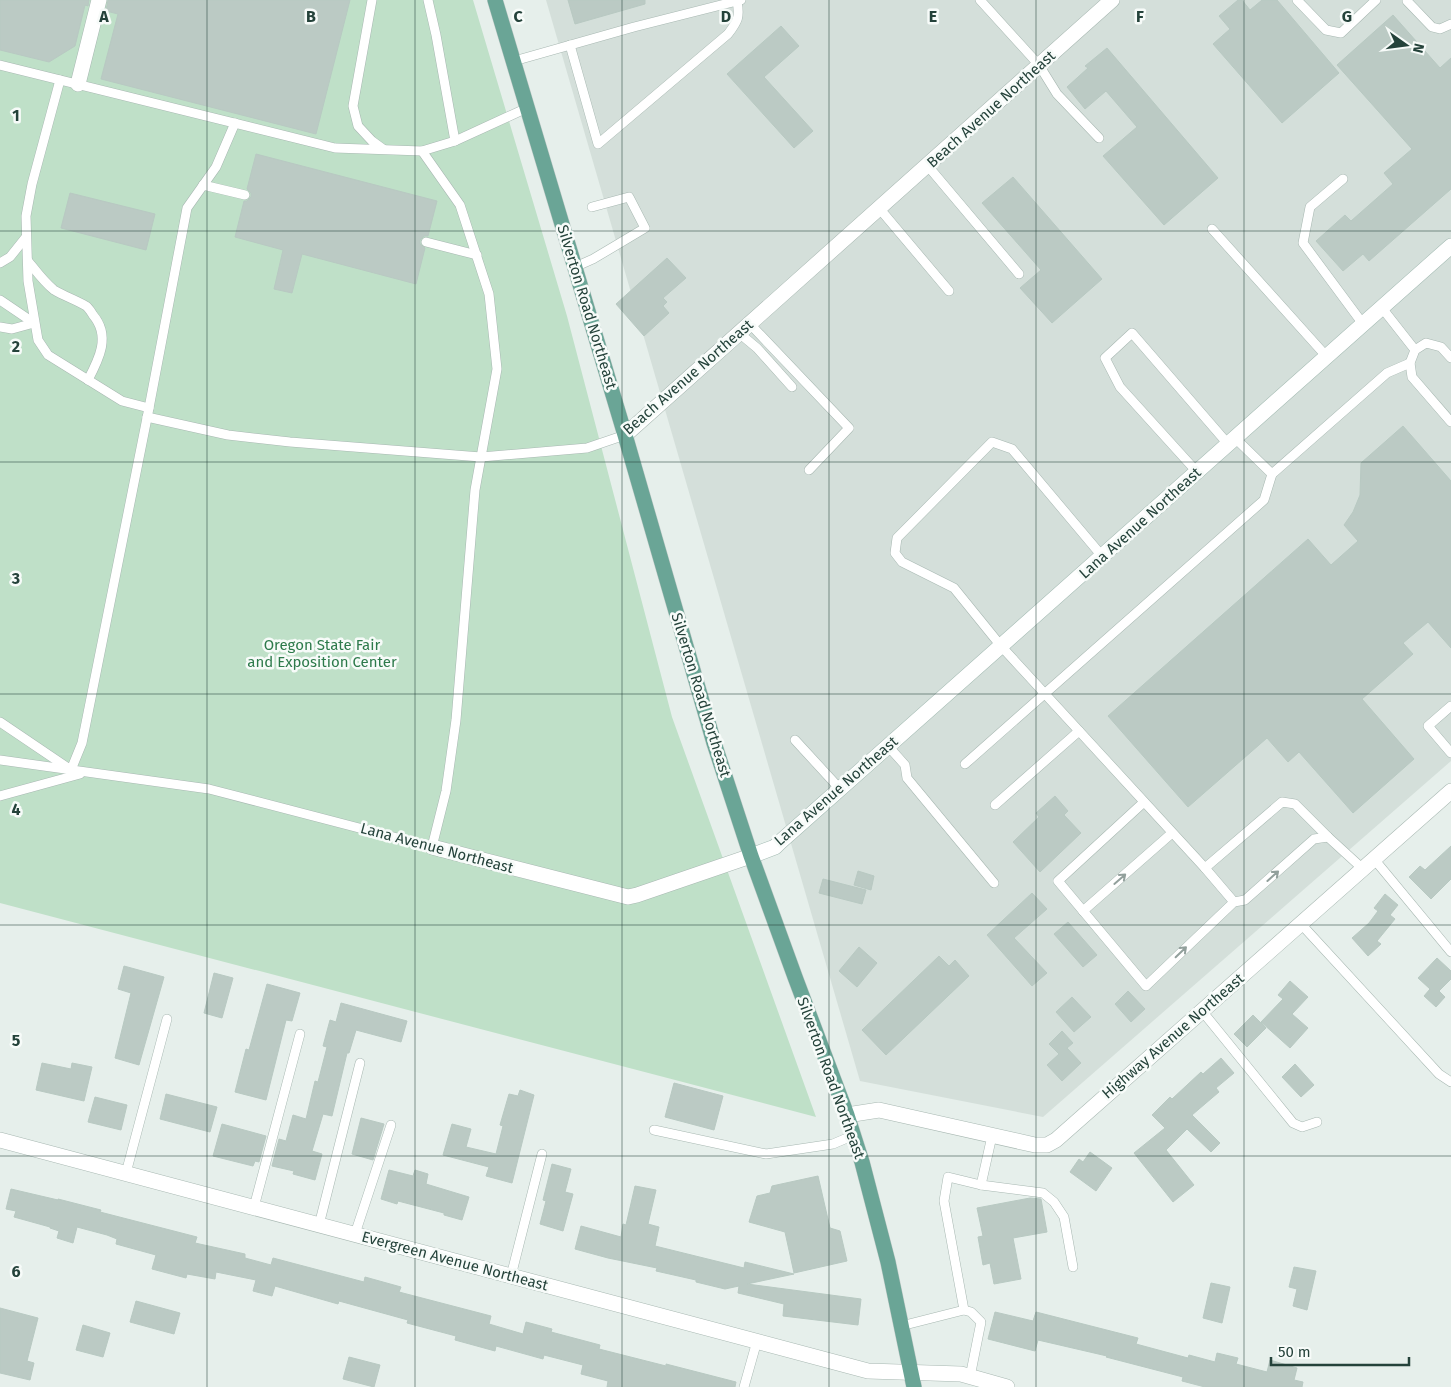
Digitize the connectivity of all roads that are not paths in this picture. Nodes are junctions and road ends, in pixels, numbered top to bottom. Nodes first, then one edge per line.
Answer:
1 (99, 0) edge
2 (372, 0) edge
3 (428, 0) edge
4 (495, 0) edge
5 (740, 0) edge
6 (980, 0) edge
7 (1112, 0) edge
8 (1297, 0) edge
9 (1360, 0) edge
10 (1376, 0) edge
11 (1407, 0) edge
12 (1367, 8) junction
13 (1451, 24) edge
14 (570, 45) junction
15 (514, 61) junction
16 (0, 65) edge
17 (1039, 65) junction
18 (60, 80) junction
19 (78, 84) junction
20 (527, 108) junction
21 (235, 123) junction
22 (1099, 138) dead end
23 (455, 141) junction
24 (383, 149) junction
25 (422, 151) junction
26 (927, 165) junction
27 (1343, 179) dead end
28 (203, 185) junction
29 (245, 195) dead end
30 (592, 207) dead end
31 (880, 208) junction
32 (1212, 229) dead end
33 (26, 237) junction
34 (426, 242) dead end
35 (1451, 246) edge
36 (477, 255) junction
37 (27, 260) junction
38 (0, 263) edge
39 (575, 267) junction
40 (1019, 274) dead end
41 (949, 291) dead end
42 (0, 300) edge
43 (1382, 308) junction
44 (34, 323) junction
45 (1364, 324) junction
46 (0, 327) edge
47 (744, 328) junction
48 (1414, 350) junction
49 (1326, 357) junction
50 (1451, 358) edge
51 (1410, 363) junction
52 (88, 380) junction
53 (792, 388) dead end
54 (148, 412) junction
55 (1451, 422) edge
56 (625, 435) junction
57 (1232, 441) junction
58 (482, 457) junction
59 (809, 470) dead end
60 (1197, 472) junction
61 (1272, 474) junction
62 (1102, 556) junction
63 (1002, 646) junction
64 (1045, 693) junction
65 (1451, 706) edge
66 (0, 722) edge
67 (1080, 731) junction
68 (795, 740) dead end
69 (888, 746) junction
70 (1451, 753) edge
71 (0, 760) edge
72 (965, 764) dead end
73 (71, 770) junction
74 (85, 772) junction
75 (840, 789) junction
76 (1451, 791) edge
77 (0, 796) edge
78 (1144, 802) junction
79 (995, 805) dead end
80 (1172, 833) junction
81 (1328, 837) junction
82 (432, 847) junction
83 (751, 856) junction
84 (1368, 864) junction
85 (1204, 868) junction
86 (994, 883) dead end
87 (1234, 902) junction
88 (1083, 911) junction
89 (1301, 924) junction
90 (1451, 952) edge
91 (1202, 1011) junction
92 (166, 1019) dead end
93 (300, 1034) dead end
94 (360, 1063) dead end
95 (1451, 1082) edge
96 (847, 1115) junction
97 (1318, 1122) dead end
98 (391, 1125) dead end
99 (654, 1130) dead end
100 (854, 1135) junction
101 (992, 1136) junction
102 (0, 1140) edge
103 (542, 1154) dead end
104 (126, 1173) junction
105 (981, 1185) junction
106 (254, 1207) junction
107 (319, 1225) junction
108 (355, 1234) junction
109 (1073, 1267) dead end
110 (511, 1276) junction
111 (964, 1310) junction
112 (901, 1326) junction
113 (757, 1341) junction
114 (970, 1377) junction
115 (912, 1380) edge
116 (744, 1387) edge
117 (1007, 1387) edge

1 - 19 street
2 - 24 lane
3 - 23 lane
4 - 15 main road, Silverton Road Northeast
5 - 14 lane
5 - 14 lane
6 - 17 lane
7 - 17 street, Beach Avenue Northeast
8 - 12 lane
9 - 12 lane
10 - 12 lane
11 - 13 lane
14 - 15 lane
15 - 20 main road, Silverton Road Northeast
16 - 18 lane
17 - 22 lane
17 - 26 street, Beach Avenue Northeast
18 - 19 lane
18 - 33 lane, Beach Avenue Northeast
19 - 21 lane
20 - 23 lane
20 - 39 main road, Silverton Road Northeast
21 - 24 lane
21 - 28 lane
23 - 25 lane
24 - 25 lane
25 - 36 lane
26 - 31 street, Beach Avenue Northeast
26 - 40 lane
27 - 45 lane
28 - 29 lane
28 - 54 lane
30 - 39 lane
31 - 41 lane
31 - 47 street, Beach Avenue Northeast
32 - 49 lane
33 - 37 lane, Beach Avenue Northeast
33 - 38 lane
34 - 36 lane
35 - 43 street, Lana Avenue Northeast
36 - 58 lane
37 - 44 lane, Beach Avenue Northeast
37 - 52 lane
39 - 56 main road, Silverton Road Northeast
42 - 44 lane
43 - 45 street, Lana Avenue Northeast
43 - 48 lane
44 - 46 lane
44 - 52 lane, Beach Avenue Northeast
45 - 49 street, Lana Avenue Northeast
47 - 53 lane
47 - 56 street, Beach Avenue Northeast
47 - 59 lane
48 - 50 lane
48 - 51 lane
49 - 57 street, Lana Avenue Northeast
51 - 55 lane
51 - 61 lane
52 - 54 lane, Beach Avenue Northeast
54 - 58 lane, Beach Avenue Northeast
54 - 73 lane
56 - 58 lane, Beach Avenue Northeast
56 - 83 main road, Silverton Road Northeast
57 - 60 street, Lana Avenue Northeast
57 - 60 lane
57 - 61 lane
58 - 82 lane
60 - 62 street, Lana Avenue Northeast
61 - 64 lane
62 - 63 street, Lana Avenue Northeast
62 - 63 lane
63 - 64 lane
63 - 69 street, Lana Avenue Northeast
64 - 67 lane
64 - 72 lane
65 - 70 lane
66 - 73 lane
67 - 78 lane
67 - 79 lane
68 - 75 lane
69 - 75 street, Lana Avenue Northeast
69 - 86 lane
71 - 73 lane, Lana Avenue Northeast
73 - 74 lane, Lana Avenue Northeast
74 - 77 lane
74 - 82 lane, Lana Avenue Northeast
75 - 83 street, Lana Avenue Northeast
76 - 84 street, Highway Avenue Northeast
78 - 80 lane
78 - 88 lane
80 - 85 lane
88 -> 80 lane
81 - 84 lane
81 - 85 lane
87 -> 81 lane
82 - 83 street, Lana Avenue Northeast
83 - 96 main road, Silverton Road Northeast
84 - 89 street, Highway Avenue Northeast
84 - 90 lane
85 - 87 lane
88 -> 87 lane
89 - 91 street, Highway Avenue Northeast
89 - 95 lane
91 - 97 lane
91 - 101 street, Highway Avenue Northeast
92 - 104 lane
93 - 106 lane
94 - 107 lane
96 - 100 main road, Silverton Road Northeast
96 - 101 street, Highway Avenue Northeast
98 - 108 lane
99 - 100 lane
100 - 112 main road, Silverton Road Northeast
101 - 105 lane
102 - 104 street, Evergreen Avenue Northeast
103 - 110 lane
104 - 106 street, Evergreen Avenue Northeast
105 - 109 lane
105 - 111 lane
106 - 107 street, Evergreen Avenue Northeast
107 - 108 street, Evergreen Avenue Northeast
108 - 110 street, Evergreen Avenue Northeast
110 - 113 street, Evergreen Avenue Northeast
111 - 112 lane
111 - 114 lane
112 - 115 main road, Silverton Road Northeast
113 - 115 street, Evergreen Avenue Northeast
113 - 116 lane
114 - 115 street, Evergreen Avenue Northeast
114 - 117 street, Evergreen Avenue Northeast

